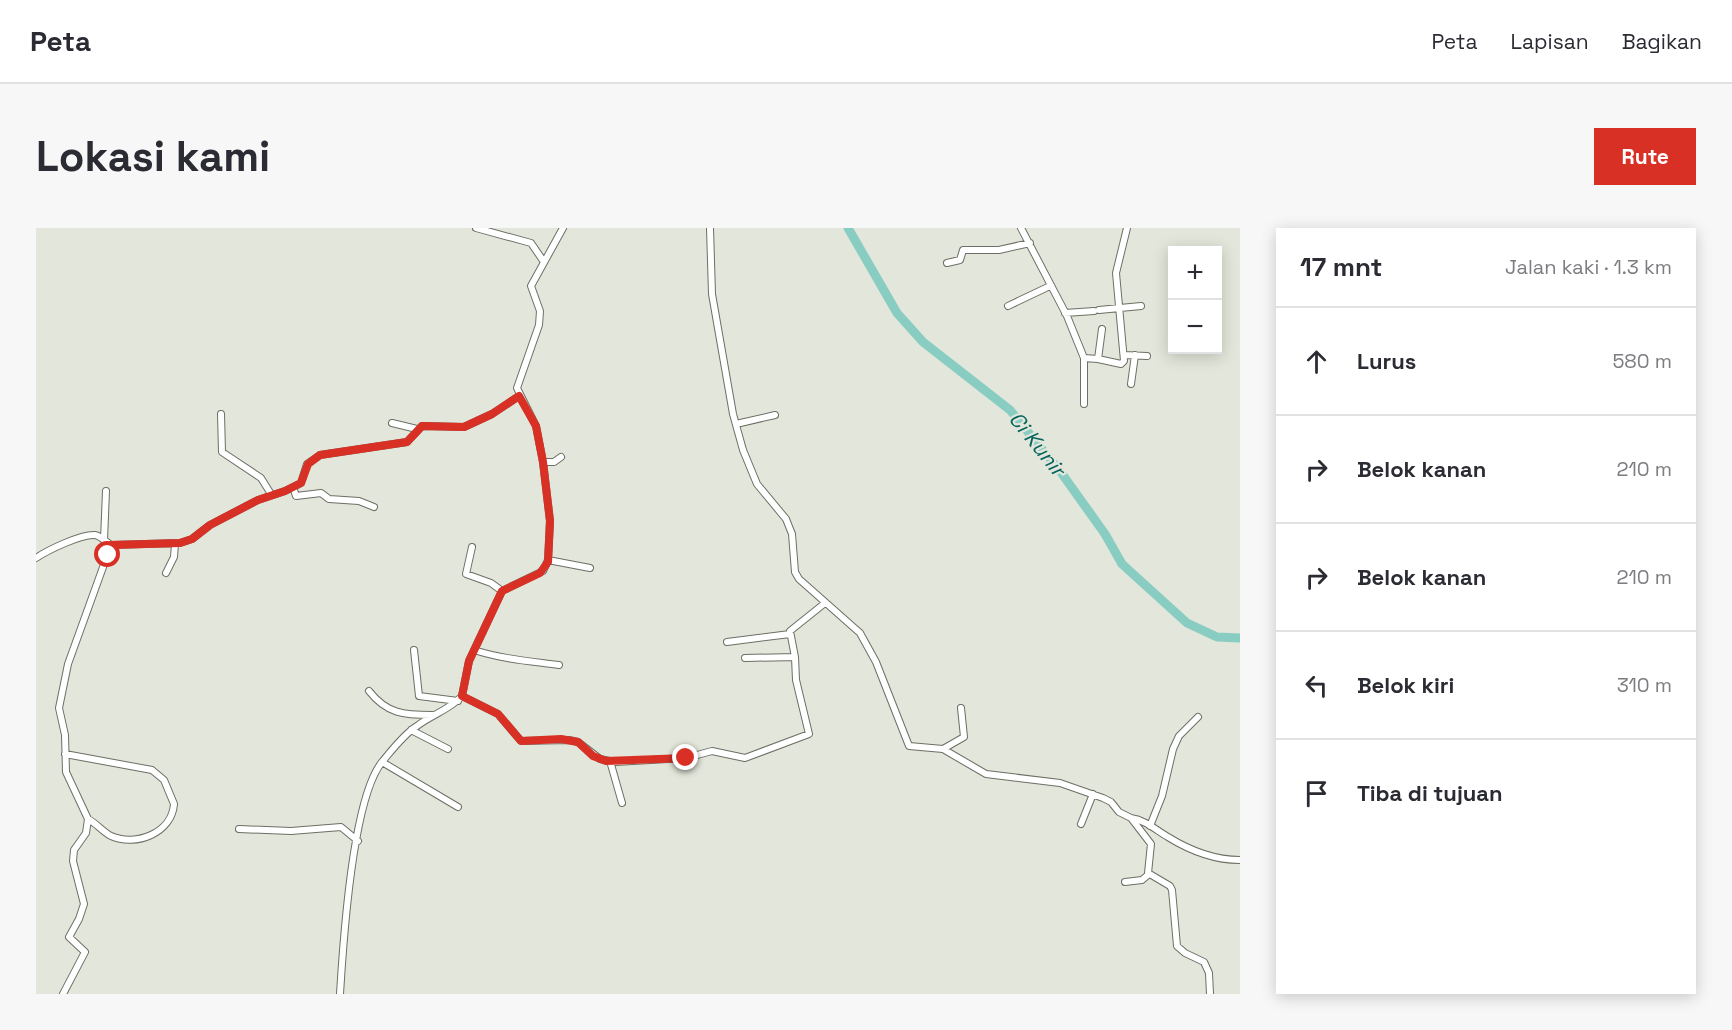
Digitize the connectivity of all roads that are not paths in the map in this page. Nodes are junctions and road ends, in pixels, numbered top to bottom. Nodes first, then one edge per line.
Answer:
1 (476, 228) edge
2 (563, 228) edge
3 (710, 228) edge
4 (1020, 228) edge
5 (1127, 228) edge
6 (1029, 243) junction
7 (544, 262) junction
8 (947, 263) dead end
9 (1050, 286) junction
10 (1008, 306) dead end
11 (1141, 306) dead end
12 (1119, 309) junction
13 (1065, 313) junction
14 (1102, 329) dead end
15 (1124, 355) junction
16 (1135, 355) junction
17 (1147, 356) dead end
18 (1084, 358) junction
19 (1098, 359) junction
20 (1131, 384) dead end
21 (519, 396) junction
22 (1084, 404) dead end
23 (220, 414) dead end
24 (775, 415) dead end
25 (392, 423) dead end
26 (736, 424) junction
27 (417, 429) junction
28 (561, 457) dead end
29 (543, 462) junction
30 (293, 487) junction
31 (106, 492) dead end
32 (272, 494) junction
33 (374, 507) dead end
34 (104, 540) junction
35 (175, 544) junction
36 (111, 545) junction
37 (472, 547) dead end
38 (36, 558) edge
39 (548, 560) junction
40 (590, 568) dead end
41 (166, 573) dead end
42 (502, 591) junction
43 (825, 603) junction
44 (790, 634) junction
45 (727, 642) dead end
46 (414, 650) dead end
47 (474, 650) junction
48 (795, 657) junction
49 (745, 658) dead end
50 (559, 665) dead end
51 (369, 691) dead end
52 (460, 698) junction
53 (961, 708) dead end
54 (433, 715) junction
55 (1198, 717) dead end
56 (411, 730) junction
57 (448, 749) dead end
58 (944, 749) junction
59 (65, 754) junction
60 (610, 761) junction
61 (382, 762) junction
62 (1093, 794) junction
63 (622, 803) dead end
64 (458, 807) dead end
65 (1131, 818) junction
66 (88, 819) junction
67 (1081, 824) dead end
68 (1150, 826) junction
69 (239, 829) dead end
70 (357, 840) junction
71 (1240, 860) edge
72 (1149, 874) junction
73 (1125, 882) dead end
74 (63, 994) edge
75 (340, 994) edge
76 (1210, 994) edge

1 - 7 street
2 - 7 street
3 - 26 street
4 - 6 street
5 - 12 street
6 - 8 street
6 - 9 street
7 - 21 street
9 - 10 street
9 - 13 street
11 - 12 street
12 - 13 street
12 - 15 street
13 - 18 street
14 - 19 street
15 - 16 street
15 - 19 street
16 - 17 street
16 - 20 street
18 - 19 street
18 - 22 street
21 - 27 street
21 - 29 street
23 - 32 street
24 - 26 street
25 - 27 street
26 - 43 street
27 - 30 street
28 - 29 street
29 - 39 street
30 - 32 street
30 - 33 street
31 - 34 street
32 - 35 street
34 - 36 street
34 - 38 street
35 - 36 street
35 - 41 street
36 - 59 street
37 - 42 street
39 - 40 street
39 - 42 street
42 - 47 street
43 - 44 street
43 - 58 street
44 - 45 street
44 - 48 street
46 - 52 street
47 - 50 street
47 - 52 street
48 - 49 street
48 - 60 street
51 - 54 street
52 - 54 street
52 - 60 street
53 - 58 street
54 - 56 street
55 - 68 street
56 - 57 street
56 - 61 street
58 - 62 street
59 - 66 street
59 - 66 street
60 - 63 street
61 - 64 street
61 - 70 street
62 - 65 street
62 - 67 street
65 - 68 street
65 - 72 street
66 - 74 street
68 - 71 street
69 - 70 street
70 - 75 street
72 - 73 street
72 - 76 street

